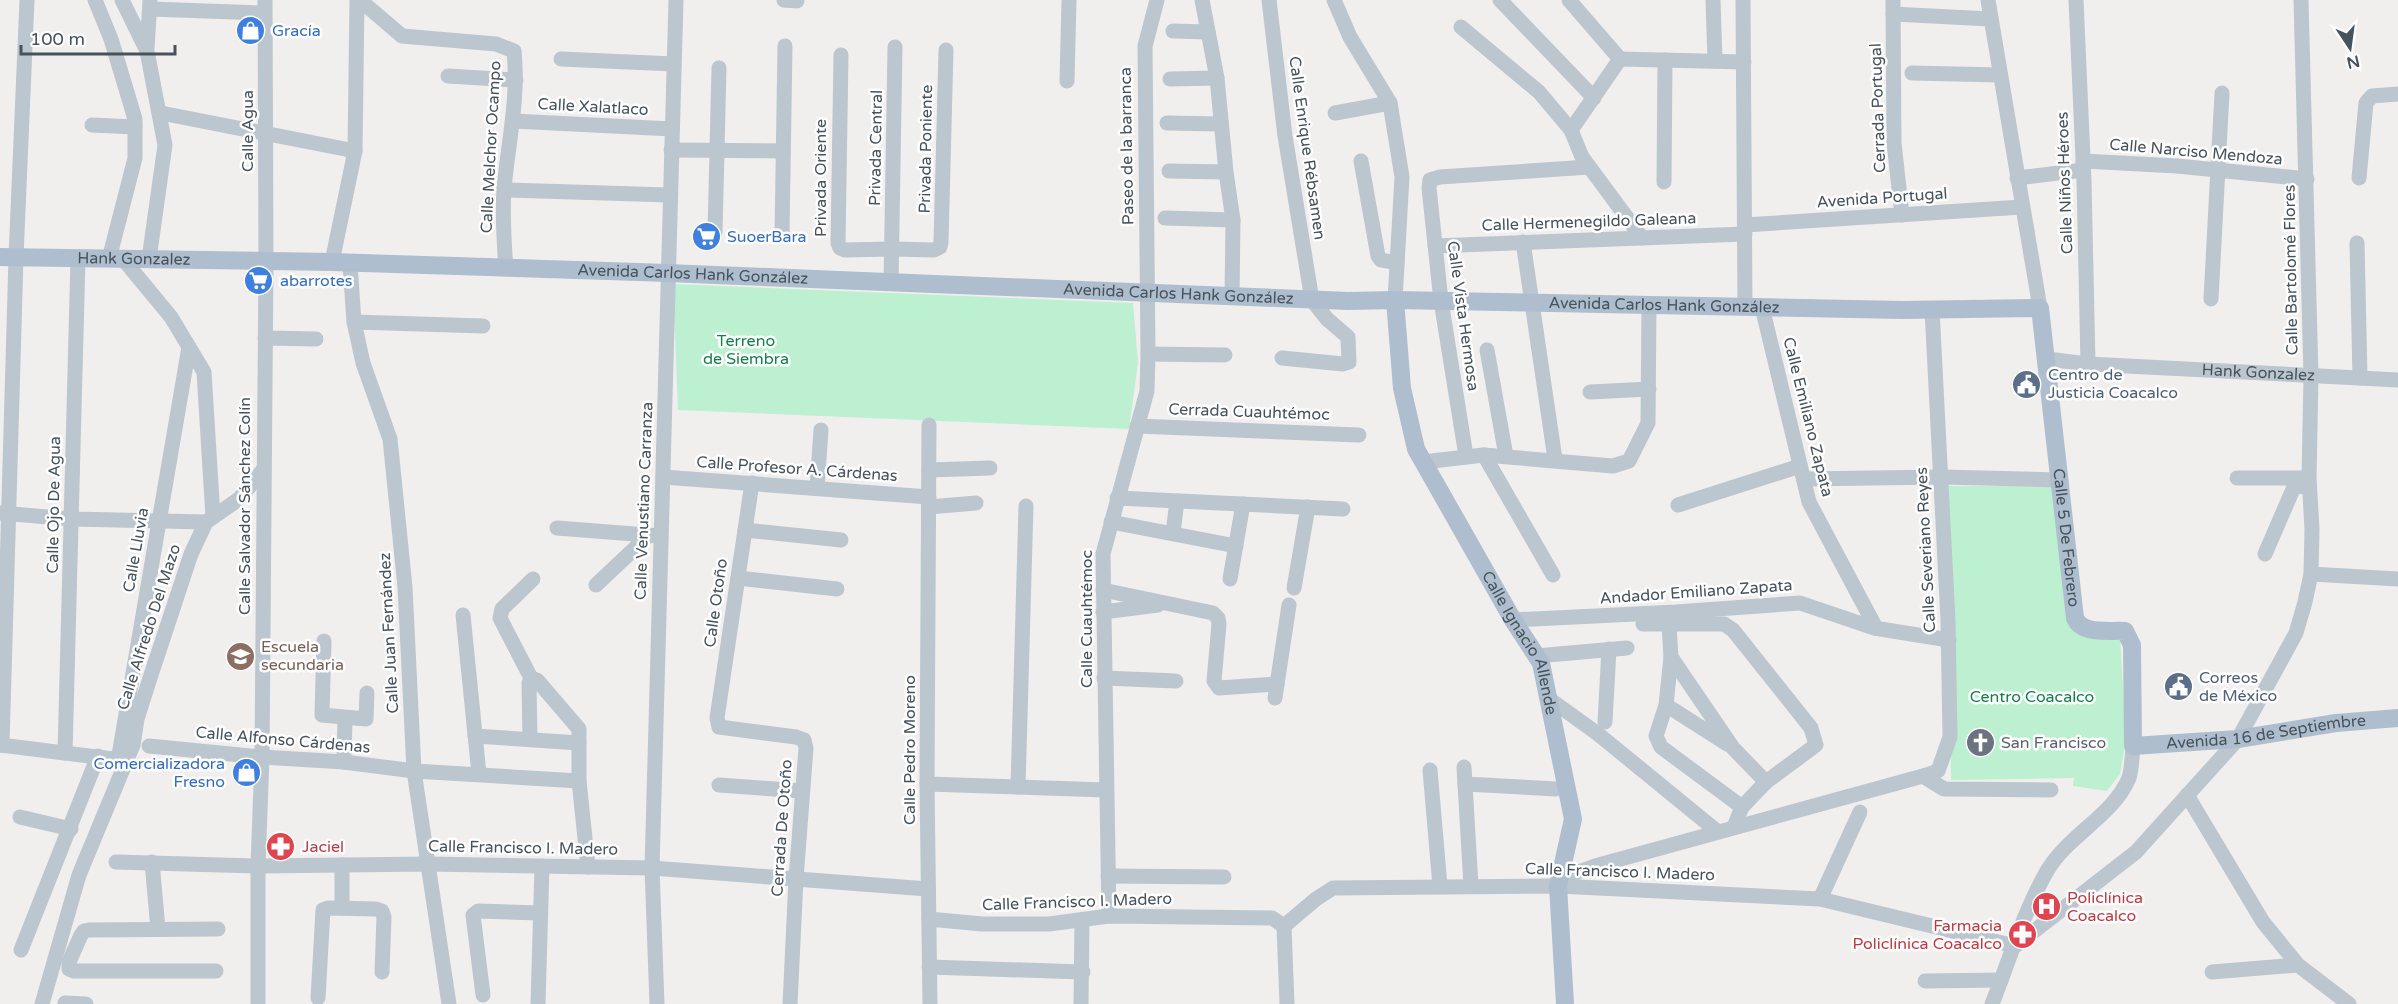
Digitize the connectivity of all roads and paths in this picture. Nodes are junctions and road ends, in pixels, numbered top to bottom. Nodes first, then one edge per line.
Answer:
1 (27, 0) edge
2 (96, 0) edge
3 (122, 0) edge
4 (359, 0) edge
5 (676, 0) edge
6 (1069, 0) edge
7 (1157, 0) edge
8 (1202, 0) edge
9 (1269, 0) edge
10 (1334, 0) edge
11 (1500, 0) edge
12 (1569, 0) edge
13 (1713, 0) edge
14 (1743, 0) edge
15 (1988, 0) edge
16 (2076, 0) edge
17 (2301, 0) edge
18 (150, 5) edge
19 (265, 6) edge
20 (1893, 7) edge
21 (1990, 19) junction
22 (1461, 27) dead end
23 (1173, 32) dead end
24 (1208, 32) junction
25 (785, 46) dead end
26 (895, 47) dead end
27 (147, 51) junction
28 (946, 51) dead end
29 (841, 55) dead end
30 (561, 59) dead end
31 (1620, 59) junction
32 (1665, 60) junction
33 (1715, 61) junction
34 (1744, 62) junction
35 (674, 64) junction
36 (719, 68) dead end
37 (1912, 73) dead end
38 (2000, 75) junction
39 (448, 76) dead end
40 (1217, 78) junction
41 (1170, 79) dead end
42 (516, 80) junction
43 (1067, 81) dead end
44 (2222, 93) dead end
45 (2398, 94) edge
46 (1594, 98) junction
47 (1390, 103) junction
48 (161, 113) junction
49 (1335, 113) dead end
50 (513, 121) junction
51 (1167, 123) dead end
52 (1221, 124) junction
53 (92, 125) dead end
54 (135, 127) junction
55 (672, 129) junction
56 (1571, 130) junction
57 (266, 135) junction
58 (671, 150) junction
59 (355, 151) junction
60 (717, 151) junction
61 (783, 152) junction
62 (1361, 161) dead end
63 (2083, 166) junction
64 (1590, 167) junction
65 (1169, 171) dead end
66 (2219, 171) junction
67 (1226, 172) junction
68 (2017, 178) junction
69 (2359, 178) dead end
70 (2307, 179) junction
71 (1664, 183) dead end
72 (504, 190) junction
73 (669, 195) junction
74 (2022, 207) junction
75 (1902, 215) junction
76 (1165, 218) dead end
77 (1233, 220) junction
78 (1745, 230) junction
79 (715, 232) dead end
80 (782, 234) dead end
81 (1642, 238) junction
82 (1523, 242) junction
83 (2357, 243) dead end
84 (1435, 246) junction
85 (892, 249) junction
86 (8, 257) edge
87 (78, 258) junction
88 (116, 259) junction
89 (149, 259) junction
90 (266, 261) junction
91 (341, 263) junction
92 (1397, 263) junction
93 (506, 268) junction
94 (668, 273) junction
95 (891, 282) junction
96 (1148, 293) junction
97 (1232, 297) junction
98 (2211, 299) dead end
99 (1312, 300) junction
100 (1395, 300) junction
101 (1442, 301) junction
102 (1530, 303) junction
103 (1648, 306) junction
104 (1754, 307) junction
105 (2040, 308) junction
106 (1932, 309) junction
107 (354, 322) junction
108 (483, 326) dead end
109 (265, 338) junction
110 (316, 339) dead end
111 (189, 347) junction
112 (1487, 350) dead end
113 (1148, 354) junction
114 (1225, 355) dead end
115 (1282, 358) dead end
116 (2047, 359) junction
117 (2088, 364) junction
118 (2311, 375) junction
119 (2360, 378) junction
120 (2398, 380) edge
121 (1648, 388) junction
122 (1590, 392) dead end
123 (929, 425) dead end
124 (1137, 426) junction
125 (821, 430) dead end
126 (1359, 435) dead end
127 (1484, 455) junction
128 (1466, 456) junction
129 (1506, 456) junction
130 (1555, 459) junction
131 (1423, 462) junction
132 (990, 468) dead end
133 (263, 470) junction
134 (929, 470) junction
135 (1802, 472) junction
136 (663, 477) junction
137 (1941, 477) junction
138 (2237, 478) dead end
139 (2059, 480) junction
140 (2309, 482) junction
141 (752, 483) junction
142 (817, 488) junction
143 (1116, 498) junction
144 (1177, 501) junction
145 (929, 502) junction
146 (976, 504) dead end
147 (1244, 504) junction
148 (1678, 505) dead end
149 (1026, 506) dead end
150 (1308, 507) junction
151 (1343, 509) dead end
152 (4, 513) edge
153 (72, 519) junction
154 (210, 520) junction
155 (159, 521) junction
156 (1111, 522) junction
157 (557, 528) dead end
158 (745, 530) junction
159 (1173, 533) junction
160 (655, 535) junction
161 (841, 540) dead end
162 (1236, 546) junction
163 (2265, 554) dead end
164 (2311, 574) junction
165 (1553, 575) dead end
166 (738, 578) junction
167 (533, 579) dead end
168 (1230, 579) dead end
169 (2398, 579) edge
170 (596, 585) dead end
171 (1294, 588) dead end
172 (837, 589) dead end
173 (1103, 590) junction
174 (1164, 603) junction
175 (1289, 605) dead end
176 (1103, 612) junction
177 (463, 615) dead end
178 (1513, 620) junction
179 (1643, 624) dead end
180 (1669, 625) junction
181 (1876, 628) junction
182 (1949, 640) junction
183 (324, 641) dead end
184 (1627, 648) dead end
185 (1609, 649) junction
186 (1536, 656) junction
187 (1671, 657) junction
188 (531, 678) junction
189 (1104, 678) junction
190 (1176, 681) dead end
191 (367, 693) dead end
192 (1548, 698) junction
193 (1666, 705) junction
194 (345, 718) junction
195 (2398, 718) edge
196 (1605, 722) dead end
197 (719, 727) joint
198 (476, 736) junction
199 (530, 739) junction
200 (2238, 739) junction
201 (579, 743) junction
202 (1, 745) edge
203 (149, 746) dead end
204 (2133, 746) junction
205 (1733, 748) junction
206 (65, 753) junction
207 (98, 756) junction
208 (262, 757) junction
209 (344, 762) junction
210 (1464, 767) dead end
211 (1430, 770) dead end
212 (414, 771) junction
213 (479, 774) junction
214 (1923, 776) junction
215 (579, 781) junction
216 (1766, 782) junction
217 (1465, 783) junction
218 (719, 784) dead end
219 (927, 784) junction
220 (1018, 787) junction
221 (1556, 789) dead end
222 (1106, 790) junction
223 (2051, 790) dead end
224 (802, 791) junction
225 (2187, 795) junction
226 (1742, 807) junction
227 (1860, 812) dead end
228 (20, 817) dead end
229 (1734, 827) junction
230 (71, 829) junction
231 (1718, 832) junction
232 (116, 862) dead end
233 (152, 862) junction
234 (428, 864) junction
235 (342, 865) junction
236 (258, 866) junction
237 (542, 866) junction
238 (588, 867) junction
239 (652, 868) junction
240 (1108, 876) junction
241 (1224, 877) dead end
242 (796, 879) junction
243 (1558, 883) junction
244 (1440, 886) junction
245 (1471, 886) junction
246 (928, 889) junction
247 (1820, 899) junction
248 (342, 908) junction
249 (540, 913) junction
250 (1109, 916) junction
251 (929, 919) junction
252 (1082, 920) junction
253 (1284, 926) junction
254 (159, 929) junction
255 (218, 929) dead end
256 (2015, 946) junction
257 (21, 950) dead end
258 (2298, 965) junction
259 (929, 967) junction
260 (216, 971) dead end
261 (382, 972) dead end
262 (1083, 972) junction
263 (2212, 972) dead end
264 (2001, 980) junction
265 (1925, 981) dead end
266 (483, 995) dead end
267 (318, 998) dead end
268 (65, 1003) edge
269 (42, 1004) edge
270 (86, 1004) edge
271 (258, 1004) edge
272 (449, 1004) edge
273 (538, 1004) edge
274 (657, 1004) edge
275 (790, 1004) edge
276 (930, 1004) edge
277 (1081, 1004) edge
278 (1287, 1004) edge
279 (1565, 1004) edge
280 (1992, 1004) edge
281 (2349, 1004) edge

1 - 86 street
2 - 54 street
3 - 27 street
4 - 42 street, Calle Melchor Ocampo
4 - 59 street, Calle Juan Fernández
5 - 35 street, Calle Venustiano Carranza
6 - 43 street
7 - 96 street, Paseo de la barranca
8 - 24 street
9 - 99 street, Calle Enrique Rébsamen
10 - 47 street
11 - 46 street
12 - 31 street
13 - 33 street
14 - 34 street, Calle Emiliano Zapata
15 - 21 street
16 - 63 street, Calle Niños Héroes
17 - 70 street, Calle Bartolomé Flores
18 - 19 street
18 - 27 street
19 - 57 street, Calle Agua
20 - 21 street
20 - 75 street, Cerrada Portugal
21 - 38 street
22 - 56 street
23 - 24 street
24 - 40 street
25 - 61 street
26 - 85 street, Privada Central
27 - 48 street
28 - 85 street, Privada Poniente
29 - 85 street, Privada Oriente
30 - 35 street
31 - 32 street
31 - 46 street
32 - 33 street
32 - 71 street
33 - 34 street
34 - 78 street, Calle Emiliano Zapata
35 - 55 street, Calle Venustiano Carranza
36 - 60 street
37 - 38 street
38 - 68 street
39 - 42 street
40 - 41 street
40 - 52 street
42 - 50 street, Calle Melchor Ocampo
44 - 66 street
45 - 69 street
46 - 56 street
47 - 49 street
47 - 92 street
48 - 57 street
48 - 89 street
50 - 55 street, Calle Xalatlaco
50 - 72 street, Calle Melchor Ocampo
51 - 52 street
52 - 67 street
53 - 54 street
54 - 88 street
55 - 58 street, Calle Venustiano Carranza
56 - 64 street
57 - 59 street
57 - 90 street, Calle Agua
58 - 60 street
58 - 73 street, Calle Venustiano Carranza
59 - 91 street, Calle Juan Fernández
60 - 61 street
60 - 79 street
61 - 80 street
62 - 92 street
63 - 66 street, Calle Narciso Mendoza
63 - 68 street, Calle Narciso Mendoza
63 - 117 street, Calle Niños Héroes
64 - 81 street
64 - 84 street, Calle Vista Hermosa
65 - 67 street
66 - 70 street, Calle Narciso Mendoza
66 - 98 street
67 - 77 street
68 - 74 street
70 - 118 street, Calle Bartolomé Flores
72 - 73 street
72 - 93 street, Calle Melchor Ocampo
73 - 94 street, Calle Venustiano Carranza
74 - 75 street, Avenida Portugal
74 - 105 street
75 - 78 street, Avenida Portugal
76 - 77 street
77 - 97 street
78 - 81 street, Calle Hermenegildo Galeana
78 - 104 street, Calle Emiliano Zapata
81 - 82 street, Calle Hermenegildo Galeana
82 - 84 street, Calle Hermenegildo Galeana
82 - 102 street
83 - 119 street
84 - 101 street, Calle Vista Hermosa
85 - 95 street, Privada Central
86 - 87 main road, Hank Gonzalez
86 - 152 street
87 - 88 main road, Hank Gonzalez
87 - 153 street, Calle Ojo De Agua
88 - 89 main road, Hank Gonzalez
88 - 111 street
89 - 90 main road, Hank Gonzalez
90 - 91 main road, Avenida Carlos Hank González
90 - 109 street, Calle Salvador Sánchez Colín
91 - 93 main road, Avenida Carlos Hank González
91 - 107 street, Calle Juan Fernández
92 - 100 street
93 - 94 main road, Avenida Carlos Hank González
94 - 95 main road, Avenida Carlos Hank González
94 - 136 street, Calle Venustiano Carranza
95 - 96 main road, Avenida Carlos Hank González
96 - 97 main road, Avenida Carlos Hank González
96 - 113 street, Calle Cuauhtémoc
97 - 99 main road, Avenida Carlos Hank González
99 - 100 main road, Avenida Carlos Hank González
99 - 115 street
100 - 101 main road, Avenida Carlos Hank González
100 - 131 main road, Calle Ignacio Allende
101 - 102 main road, Avenida Carlos Hank González
101 - 128 street, Calle Vista Hermosa
102 - 103 main road, Avenida Carlos Hank González
102 - 130 street
103 - 104 main road, Avenida Carlos Hank González
103 - 121 street
104 - 106 main road, Avenida Carlos Hank González
104 - 135 street, Calle Emiliano Zapata
105 - 106 main road, Avenida Carlos Hank González
105 - 116 main road
106 - 137 street, Calle Severiano Reyes
107 - 108 street
107 - 212 street, Calle Juan Fernández
109 - 110 street
109 - 133 street, Calle Salvador Sánchez Colín
111 - 154 street
111 - 155 street, Calle Lluvia
112 - 129 street
113 - 114 street
113 - 124 street, Calle Cuauhtémoc
116 - 117 street, Hank Gonzalez
116 - 139 main road, Calle 5 De Febrero
117 - 118 street, Hank Gonzalez
118 - 119 street, Hank Gonzalez
118 - 140 street, Calle Bartolomé Flores
119 - 120 street, Hank Gonzalez
121 - 122 street
121 - 130 street
123 - 134 street, Calle Pedro Moreno
124 - 126 street, Cerrada Cuauhtémoc
124 - 143 street, Calle Cuauhtémoc
125 - 142 street
127 - 128 street
127 - 129 street
127 - 165 street
128 - 131 street
129 - 130 street
131 - 178 main road, Calle Ignacio Allende
132 - 134 street
133 - 154 street
133 - 208 street, Calle Salvador Sánchez Colín
134 - 145 street, Calle Pedro Moreno
135 - 137 street
135 - 148 street
135 - 181 street, Calle Emiliano Zapata
136 - 141 street, Calle Profesor A. Cárdenas
136 - 160 street, Calle Venustiano Carranza
137 - 139 street
137 - 182 street, Calle Severiano Reyes
138 - 140 street
139 - 204 main road, Calle 5 De Febrero
140 - 163 street
140 - 164 street, Calle Bartolomé Flores
141 - 142 street, Calle Profesor A. Cárdenas
141 - 158 street, Calle Otoño
142 - 145 street, Calle Profesor A. Cárdenas
143 - 144 street
143 - 156 street, Calle Cuauhtémoc
144 - 147 street
144 - 159 street
145 - 146 street, Calle Profesor A. Cárdenas
145 - 219 street, Calle Pedro Moreno
147 - 150 street
147 - 162 street
149 - 220 street
150 - 151 street
150 - 171 street
152 - 153 street
152 - 202 street
153 - 155 street
153 - 206 street, Calle Ojo De Agua
154 - 155 street
154 - 269 street, Calle Alfredo Del Mazo
155 - 207 street, Calle Lluvia
156 - 159 street
156 - 173 street, Calle Cuauhtémoc
157 - 160 street
158 - 161 street
158 - 166 street, Calle Otoño
159 - 162 street
160 - 170 street
160 - 239 street, Calle Venustiano Carranza
162 - 168 street
164 - 169 street
164 - 200 street, Calle Bartolomé Flores
166 - 172 street
166 - 197 street, Calle Otoño
167 - 188 street
173 - 174 street
173 - 176 street, Calle Cuauhtémoc
174 - 175 street
174 - 176 street
176 - 189 street, Calle Cuauhtémoc
177 - 198 street
178 - 181 street, Andador Emiliano Zapata
178 - 186 main road, Calle Ignacio Allende
179 - 180 street
180 - 187 street
180 - 216 street
181 - 182 street, Andador Emiliano Zapata
182 - 214 street, Calle Severiano Reyes
183 - 194 street
184 - 185 street
185 - 186 street
185 - 196 street
186 - 192 main road, Calle Ignacio Allende
187 - 193 street
187 - 205 street
188 - 199 street
188 - 201 street
189 - 190 street
189 - 222 street, Calle Cuauhtémoc
191 - 194 street
192 - 231 street
192 - 243 main road, Calle Ignacio Allende
193 - 205 street
193 - 226 street
194 - 209 street
195 - 200 main road, Avenida 16 de Septiembre
197 - 224 street, Cerrada De Otoño
198 - 199 street
198 - 213 street
199 - 201 street
200 - 204 main road, Avenida 16 de Septiembre
200 - 225 street
201 - 215 street
202 - 206 street
203 - 208 street, Calle Alfonso Cárdenas
204 - 256 street
205 - 216 street
206 - 207 street
207 - 230 street
208 - 209 street, Calle Alfonso Cárdenas
208 - 236 street, Calle Salvador Sánchez Colín
209 - 212 street, Calle Alfonso Cárdenas
210 - 217 street
211 - 244 street
212 - 213 street, Calle Alfonso Cárdenas
212 - 234 street, Calle Juan Fernández
213 - 215 street, Calle Alfonso Cárdenas
214 - 223 street
214 - 229 street, Calle Severiano Reyes
215 - 238 street
216 - 226 street
217 - 221 street
217 - 245 street
218 - 224 street
219 - 220 street
219 - 246 street, Calle Pedro Moreno
220 - 222 street
222 - 240 street, Calle Cuauhtémoc
224 - 242 street, Cerrada De Otoño
225 - 256 street
225 - 258 street
226 - 229 street
227 - 247 street
228 - 230 street
229 - 231 street, Calle Severiano Reyes
230 - 257 street
231 - 243 street, Calle Severiano Reyes
232 - 233 street, Calle Francisco I. Madero
233 - 236 street, Calle Francisco I. Madero
233 - 254 street
234 - 235 street, Calle Francisco I. Madero
234 - 237 street, Calle Francisco I. Madero
234 - 272 street, Calle Juan Fernández
235 - 236 street, Calle Francisco I. Madero
235 - 248 street
236 - 271 street, Calle Salvador Sánchez Colín
237 - 238 street, Calle Francisco I. Madero
237 - 249 street
238 - 239 street, Calle Francisco I. Madero
239 - 242 street, Calle Francisco I. Madero
239 - 274 street, Calle Venustiano Carranza
240 - 241 street
240 - 250 street, Calle Cuauhtémoc
242 - 246 street, Calle Francisco I. Madero
242 - 275 street, Cerrada De Otoño
243 - 245 street, Calle Francisco I. Madero
243 - 247 street, Calle Francisco I. Madero
243 - 279 main road, Calle Ignacio Allende
244 - 245 street, Calle Francisco I. Madero
244 - 253 street, Calle Francisco I. Madero
246 - 251 street, Calle Pedro Moreno
247 - 256 street, Calle Francisco I. Madero
248 - 261 street
248 - 267 street
249 - 266 street
249 - 273 street
250 - 252 street, Calle Francisco I. Madero
250 - 253 street, Calle Francisco I. Madero
251 - 252 street, Calle Francisco I. Madero
251 - 259 street, Calle Pedro Moreno
252 - 262 street
253 - 278 street
254 - 255 street
254 - 260 street
256 - 264 street
258 - 263 street
258 - 281 street
259 - 262 street
259 - 276 street, Calle Pedro Moreno
262 - 277 street
264 - 265 street
264 - 280 street
268 - 270 street

